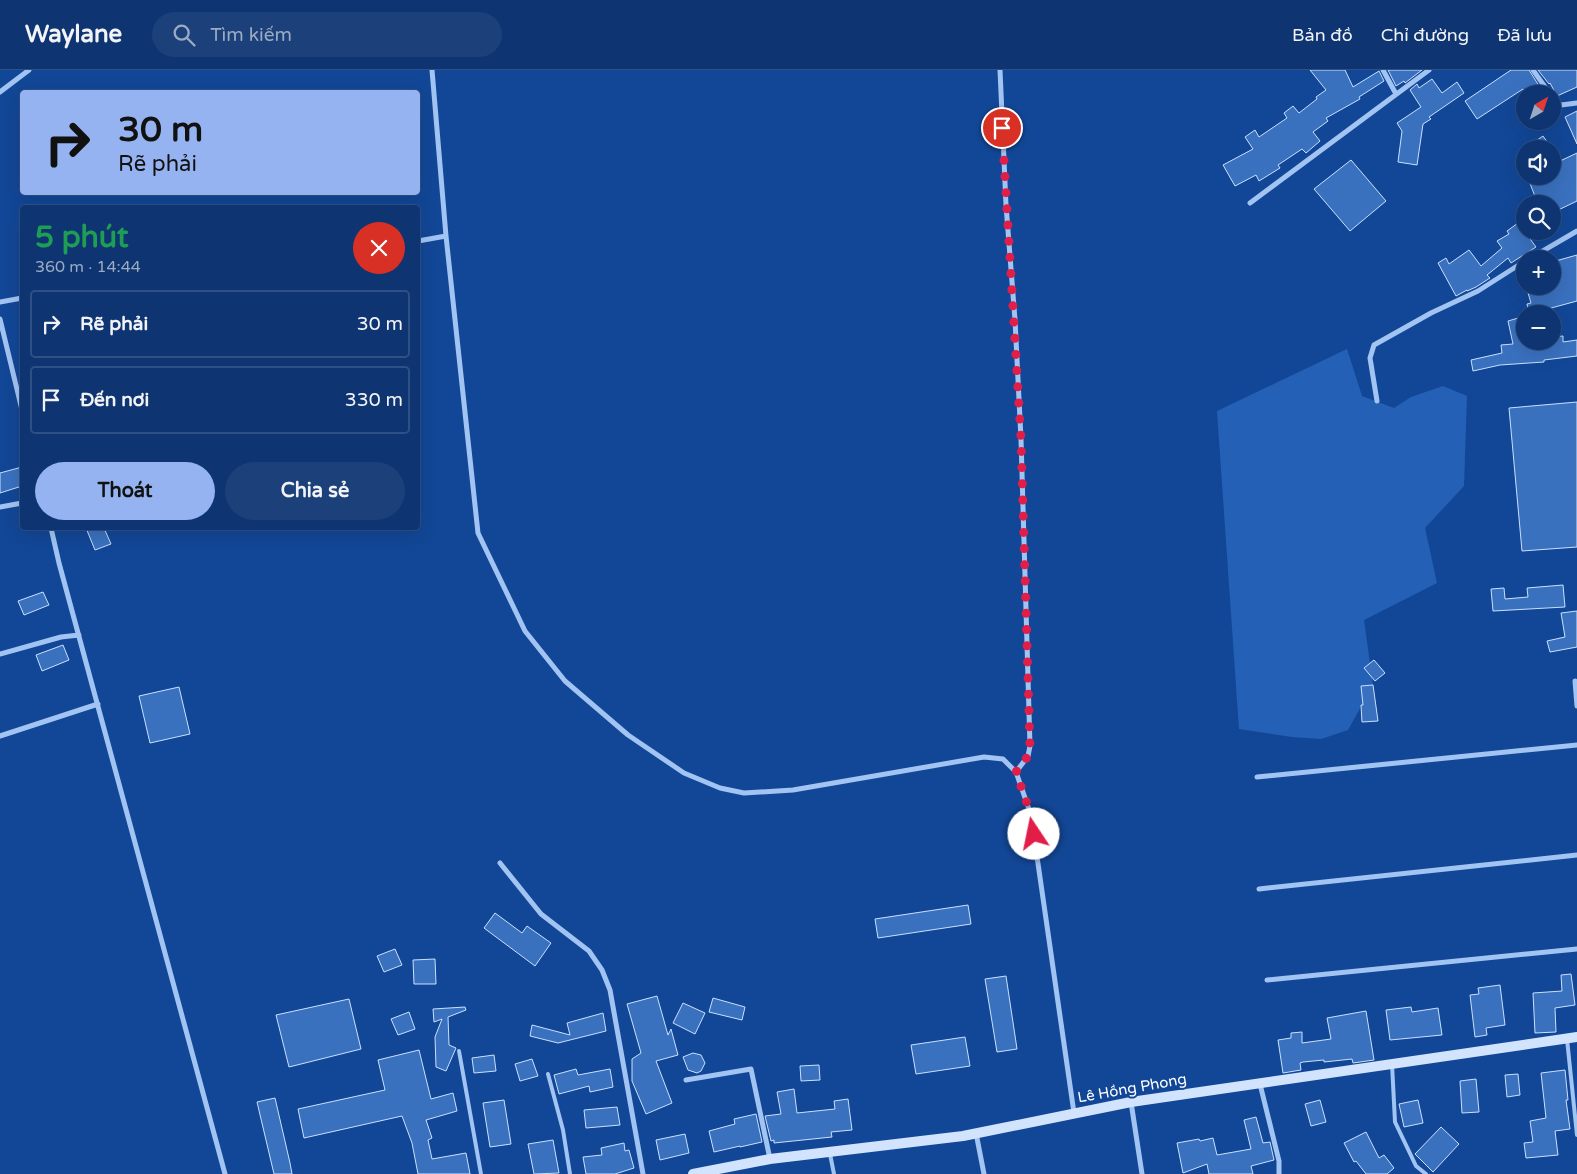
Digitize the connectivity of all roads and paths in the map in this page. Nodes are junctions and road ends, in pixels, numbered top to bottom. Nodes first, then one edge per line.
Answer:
1 (29, 70) edge
2 (432, 70) edge
3 (1000, 70) edge
4 (1383, 70) edge
5 (1429, 70) edge
6 (1533, 70) edge
7 (1544, 85) edge
8 (0, 92) edge
9 (1396, 94) junction
10 (1577, 103) edge
11 (1561, 105) edge
12 (1250, 203) dead end
13 (1577, 231) edge
14 (446, 236) junction
15 (420, 241) edge
16 (1544, 250) edge
17 (1516, 267) edge
18 (20, 298) edge
19 (0, 302) edge
20 (0, 319) edge
21 (1377, 401) dead end
22 (20, 402) edge
23 (20, 503) edge
24 (0, 507) edge
25 (52, 530) edge
26 (79, 634) junction
27 (0, 654) edge
28 (1574, 681) dead end
29 (98, 704) junction
30 (1577, 706) edge
31 (0, 736) edge
32 (1577, 745) edge
33 (1016, 772) junction
34 (1256, 777) dead end
35 (1577, 855) edge
36 (500, 863) dead end
37 (1259, 889) dead end
38 (1577, 949) edge
39 (1267, 980) dead end
40 (1572, 1038) edge
41 (459, 1052) dead end
42 (1392, 1064) junction
43 (548, 1074) dead end
44 (686, 1080) dead end
45 (1260, 1083) junction
46 (1131, 1102) junction
47 (1074, 1113) junction
48 (976, 1133) junction
49 (1577, 1135) edge
50 (830, 1152) junction
51 (770, 1159) junction
52 (225, 1174) edge
53 (481, 1174) edge
54 (570, 1174) edge
55 (643, 1174) edge
56 (693, 1174) edge
57 (834, 1174) edge
58 (984, 1174) edge
59 (1142, 1174) edge
60 (1279, 1174) edge
61 (1426, 1174) edge

1 - 8 street
2 - 14 street
3 - 33 street
4 - 9 street
5 - 9 street
6 - 7 street
9 - 12 street
10 - 11 street
13 - 16 street
14 - 15 street
14 - 33 street
17 - 21 street
18 - 19 street
20 - 22 street
23 - 24 street
25 - 26 street
26 - 27 street
26 - 29 street
28 - 30 street
29 - 31 street
29 - 52 street
32 - 34 street
33 - 47 street
35 - 37 street
36 - 55 street
38 - 39 street
40 - 42 street, Lê Hồng Phong
40 - 49 lane
41 - 53 lane
42 - 45 street, Lê Hồng Phong
42 - 61 lane
43 - 54 lane
44 - 51 street
45 - 46 street, Lê Hồng Phong
45 - 60 street
46 - 47 street, Lê Hồng Phong
46 - 59 street
47 - 48 street, Lê Hồng Phong
48 - 50 street, Lê Hồng Phong
48 - 58 street
50 - 51 street, Lê Hồng Phong
50 - 57 lane
51 - 56 street, Lê Hồng Phong

